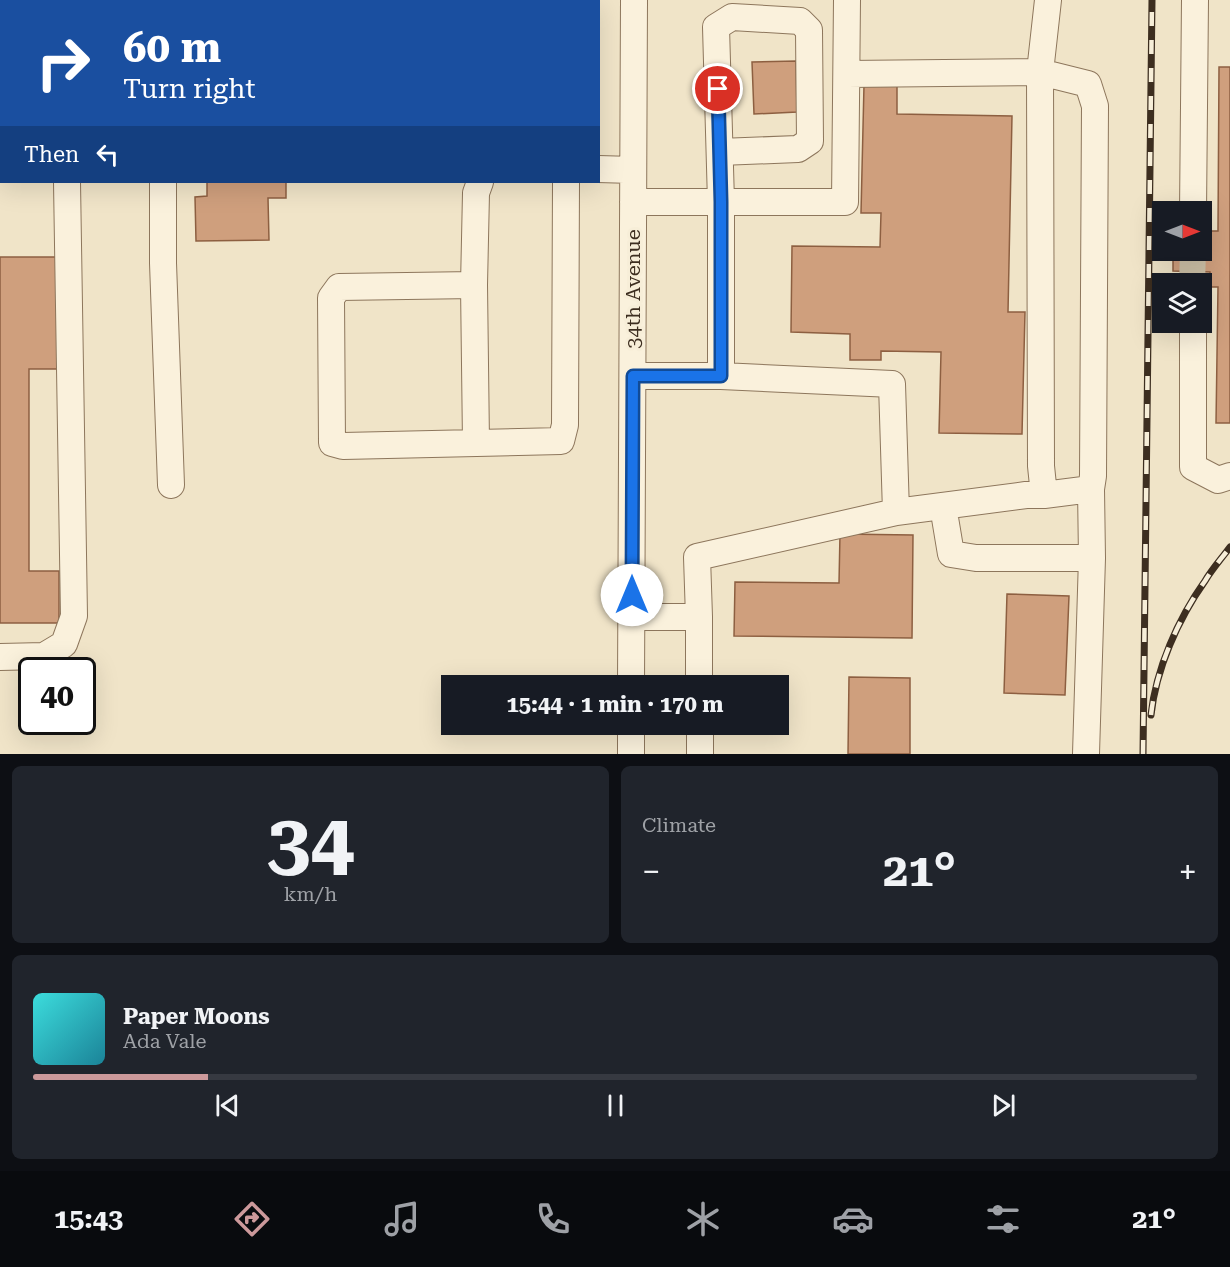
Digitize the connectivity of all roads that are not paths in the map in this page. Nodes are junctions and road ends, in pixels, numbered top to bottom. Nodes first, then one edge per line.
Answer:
1 (634, 0) edge
2 (848, 0) edge
3 (1048, 0) edge
4 (1195, 0) edge
5 (1040, 72) junction
6 (847, 74) junction
7 (720, 152) junction
8 (600, 169) edge
9 (633, 170) junction
10 (68, 183) edge
11 (163, 183) edge
12 (480, 183) edge
13 (566, 183) edge
14 (1193, 201) edge
15 (633, 202) junction
16 (721, 202) junction
17 (474, 285) junction
18 (1193, 333) edge
19 (633, 376) junction
20 (721, 376) junction
21 (476, 443) junction
22 (1230, 476) edge
23 (171, 485) dead end
24 (1091, 489) junction
25 (1044, 495) junction
26 (943, 506) junction
27 (896, 512) junction
28 (1092, 558) junction
29 (631, 617) junction
30 (699, 617) junction
31 (0, 657) edge
32 (631, 675) edge
33 (699, 675) edge
34 (631, 735) edge
35 (700, 735) edge
36 (631, 754) edge
37 (700, 754) edge
38 (1086, 754) edge

1 - 9 street, 34th Avenue
2 - 6 street
3 - 5 street
4 - 14 street
5 - 6 street
5 - 24 street
5 - 25 street
6 - 16 street
7 - 7 street
7 - 16 street
8 - 9 street
9 - 15 street, 34th Avenue
10 - 31 street
11 - 23 street
12 - 17 street
13 - 21 street
15 - 16 street
15 - 19 street, 34th Avenue
16 - 20 street
17 - 21 street
17 - 21 street
18 - 22 street
19 - 20 street
19 - 29 street, 34th Avenue
20 - 27 street
24 - 25 street
24 - 28 street
25 - 26 street
26 - 27 street
26 - 28 street
27 - 30 street
28 - 38 street
29 - 30 street
29 - 32 street, 34th Avenue
30 - 33 street
34 - 36 street
35 - 37 street

